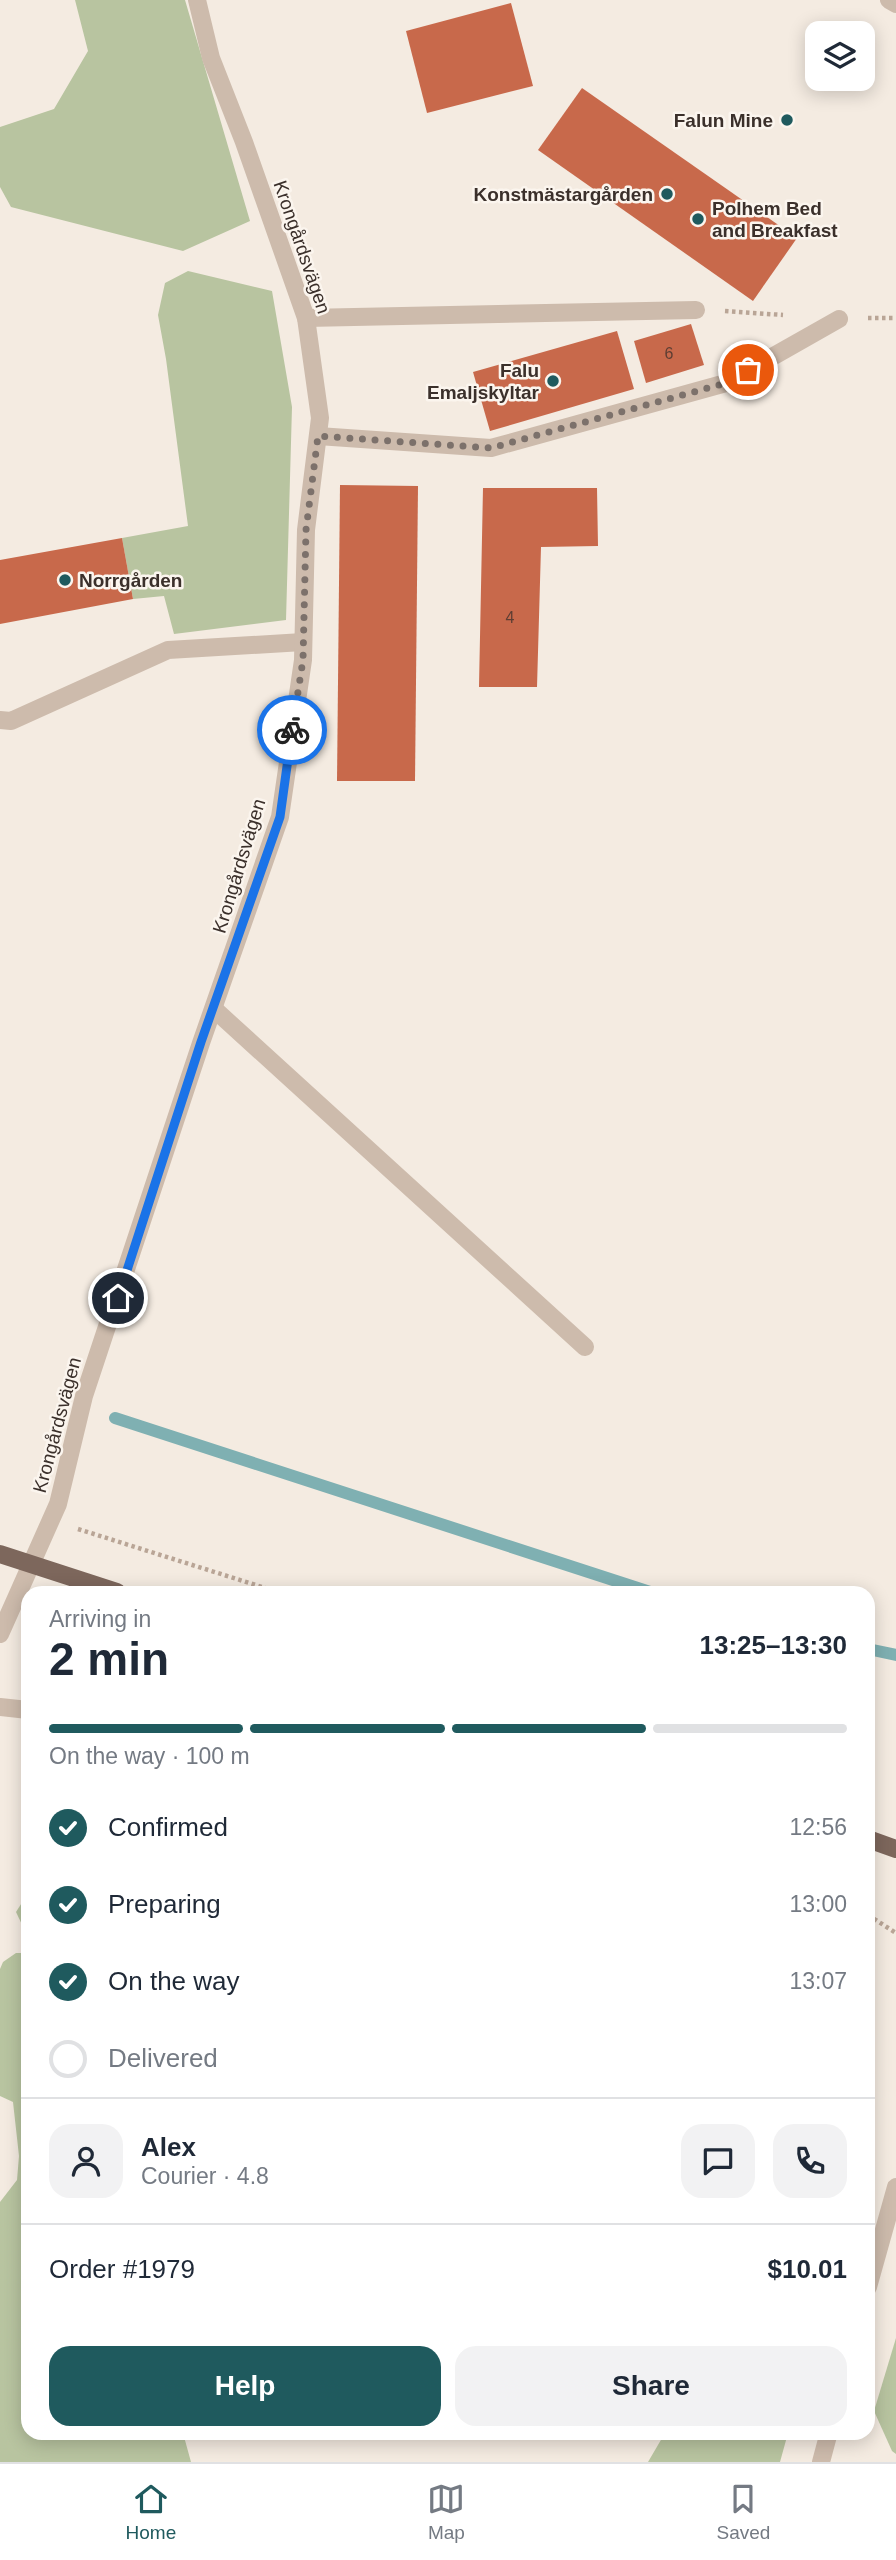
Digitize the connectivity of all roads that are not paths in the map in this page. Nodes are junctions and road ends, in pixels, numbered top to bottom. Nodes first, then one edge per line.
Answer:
1 (197, 0) edge
2 (889, 0) edge
3 (896, 4) edge
4 (696, 310) dead end
5 (306, 318) junction
6 (839, 319) dead end
7 (318, 436) junction
8 (303, 642) junction
9 (0, 720) edge
10 (214, 1009) junction
11 (585, 1347) dead end
12 (0, 1554) edge
13 (31, 1564) junction
14 (21, 1586) edge
15 (99, 1586) edge
16 (21, 1587) edge
17 (0, 1634) edge
18 (0, 1707) edge
19 (21, 1709) edge
20 (875, 1842) edge
21 (896, 1849) edge
22 (896, 2187) edge
23 (875, 2262) edge
24 (827, 2440) edge
25 (821, 2462) edge

1 - 5 street, Krongårdsvägen
2 - 3 street
4 - 5 street
5 - 7 street, Krongårdsvägen
6 - 7 street
7 - 8 street, Krongårdsvägen
8 - 9 street
8 - 10 street, Krongårdsvägen
10 - 11 street
10 - 13 street, Krongårdsvägen
12 - 13 main road
13 - 14 street, Krongårdsvägen
13 - 15 main road
16 - 17 street, Krongårdsvägen
18 - 19 street
20 - 21 main road
22 - 23 street
24 - 25 street

